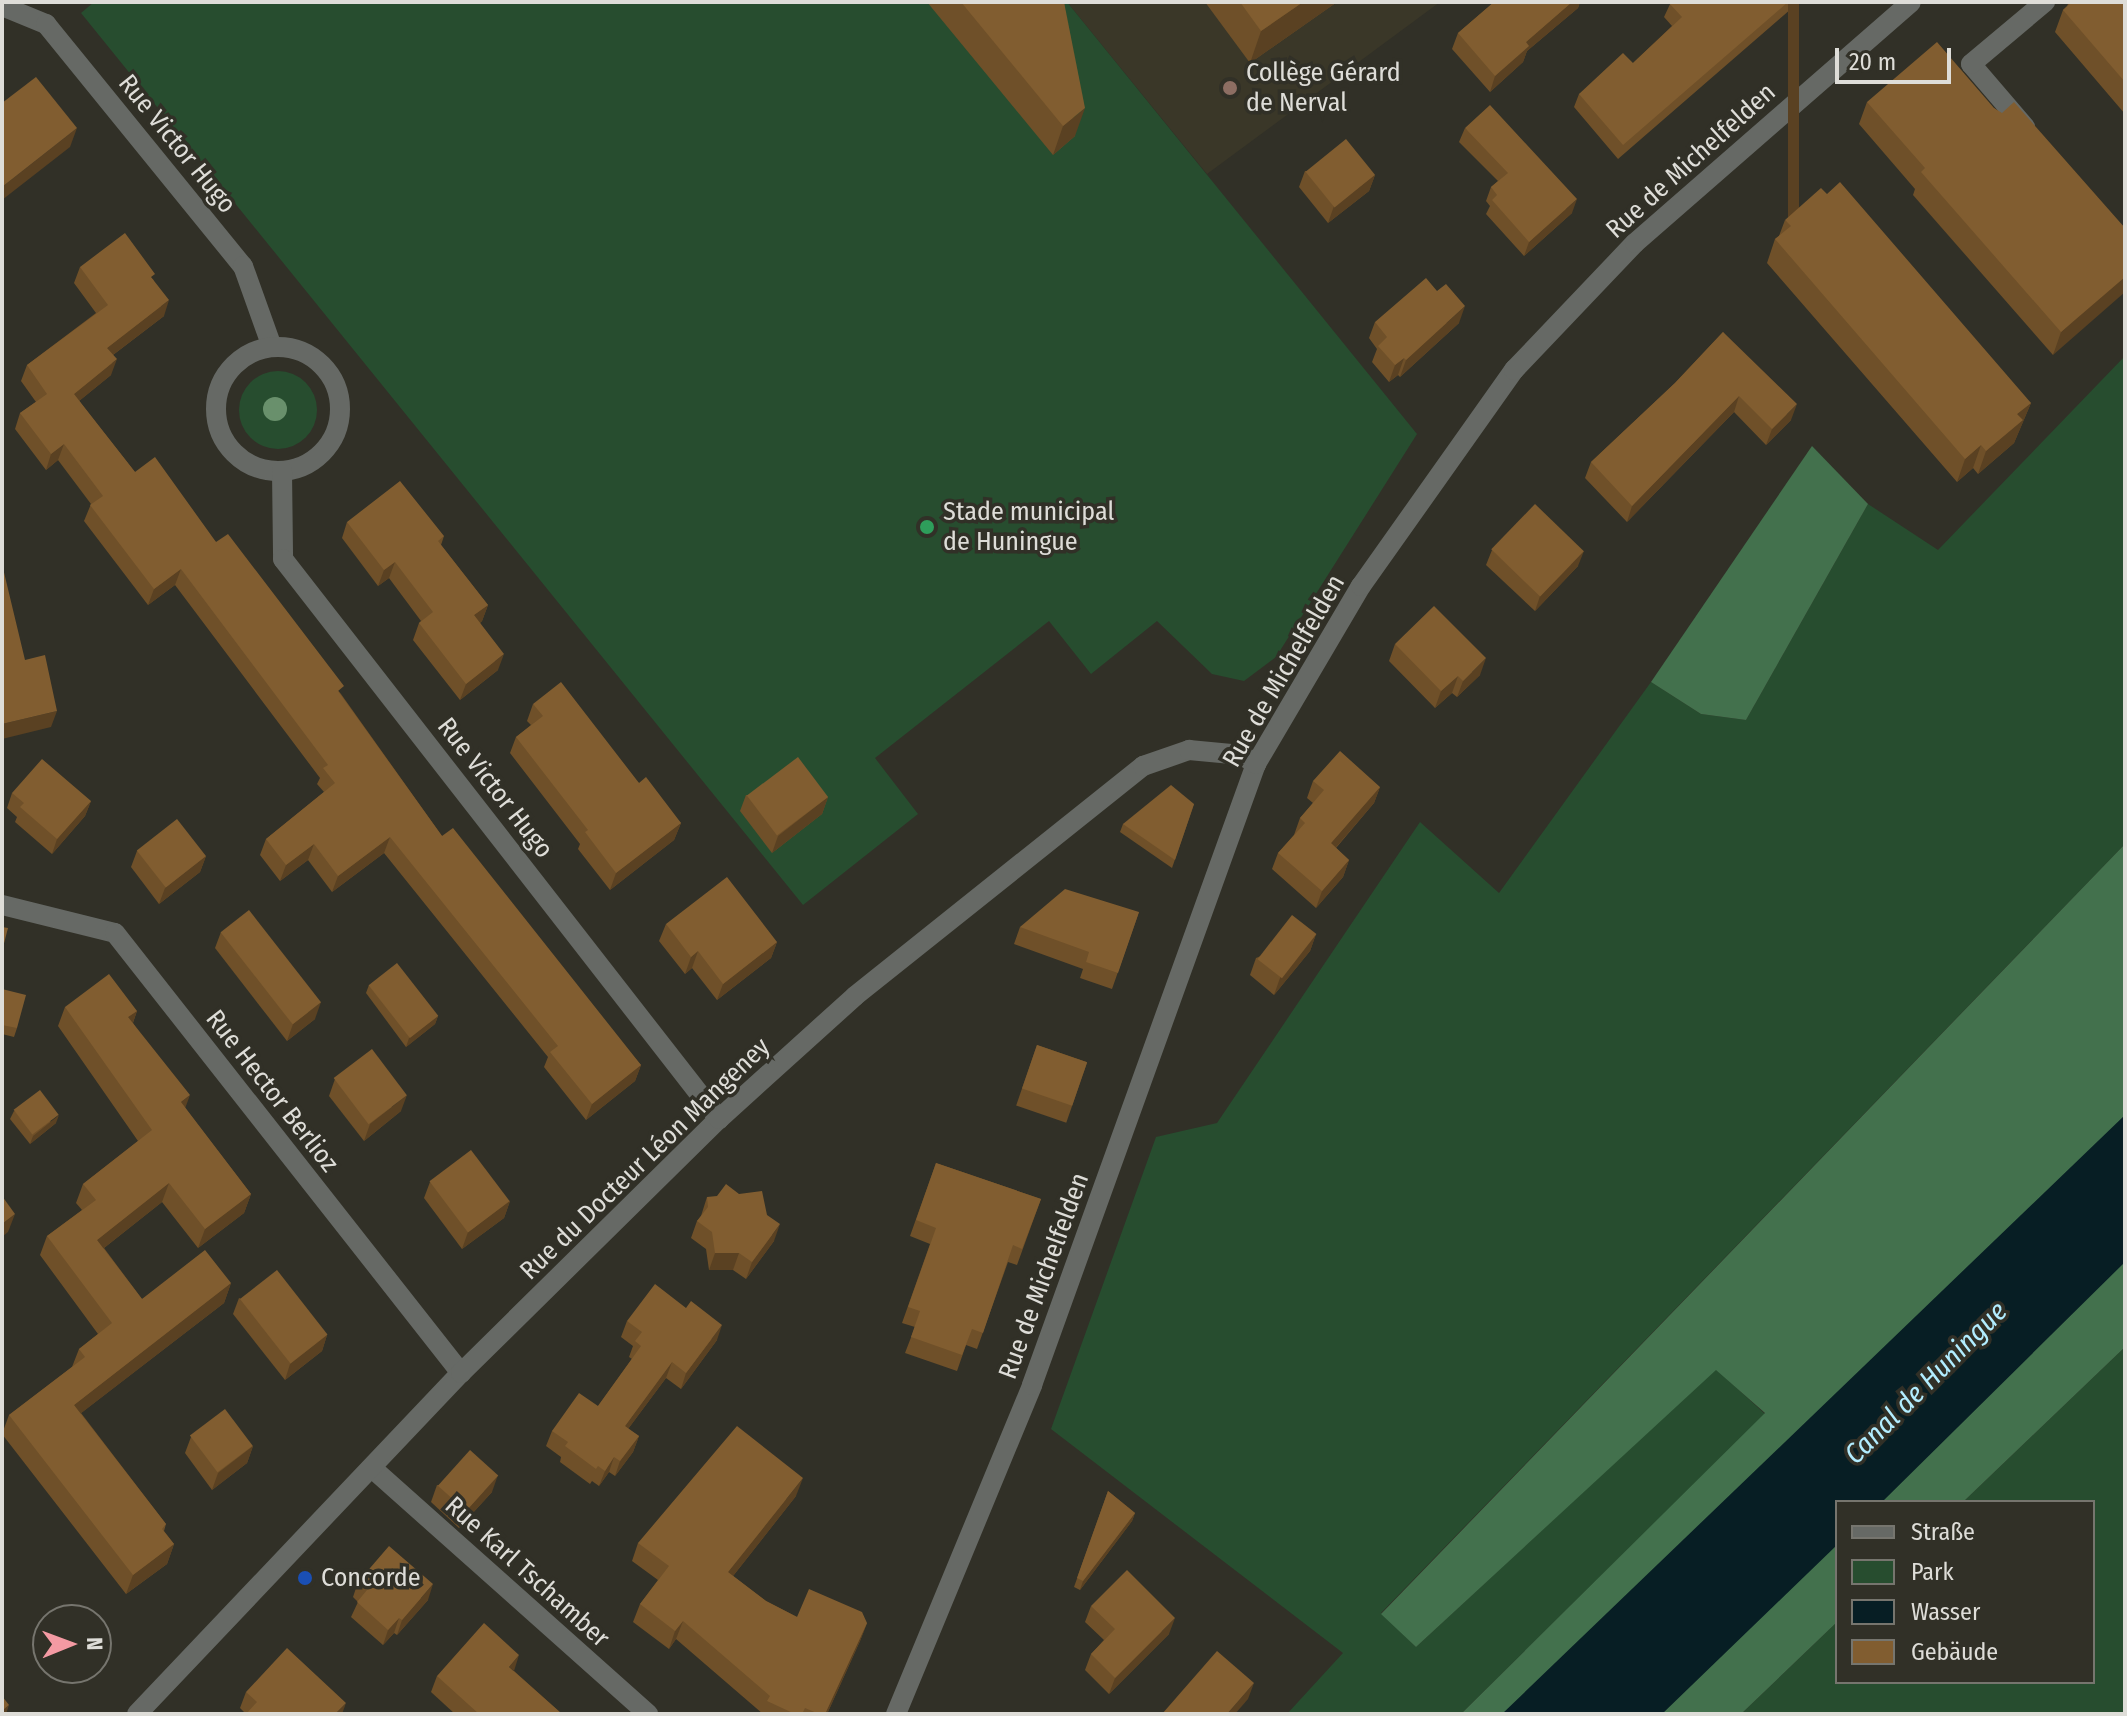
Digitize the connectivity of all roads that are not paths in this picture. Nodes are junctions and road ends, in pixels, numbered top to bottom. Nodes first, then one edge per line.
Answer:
1 (1911, 2) edge
2 (2045, 2) edge
3 (3, 6) edge
4 (2043, 147) edge
5 (272, 347) junction
6 (282, 471) junction
7 (1256, 764) junction
8 (2, 905) edge
9 (719, 1119) junction
10 (461, 1373) junction
11 (372, 1468) junction
12 (137, 1714) edge
13 (648, 1714) edge
14 (896, 1714) edge

1 - 7 street, Rue de Michelfelden
2 - 4 street
3 - 5 street, Rue Victor Hugo
5 - 6 street
5 - 6 street
6 - 9 street, Rue Victor Hugo
7 - 9 street, Rue du Docteur Léon Mangeney
7 - 14 street, Rue de Michelfelden
8 - 10 street, Rue Hector Berlioz
9 - 10 street, Rue du Docteur Léon Mangeney
10 - 11 street, Rue du Docteur Léon Mangeney
11 - 12 street, Rue du Docteur Léon Mangeney
11 - 13 street, Rue Karl Tschamber

